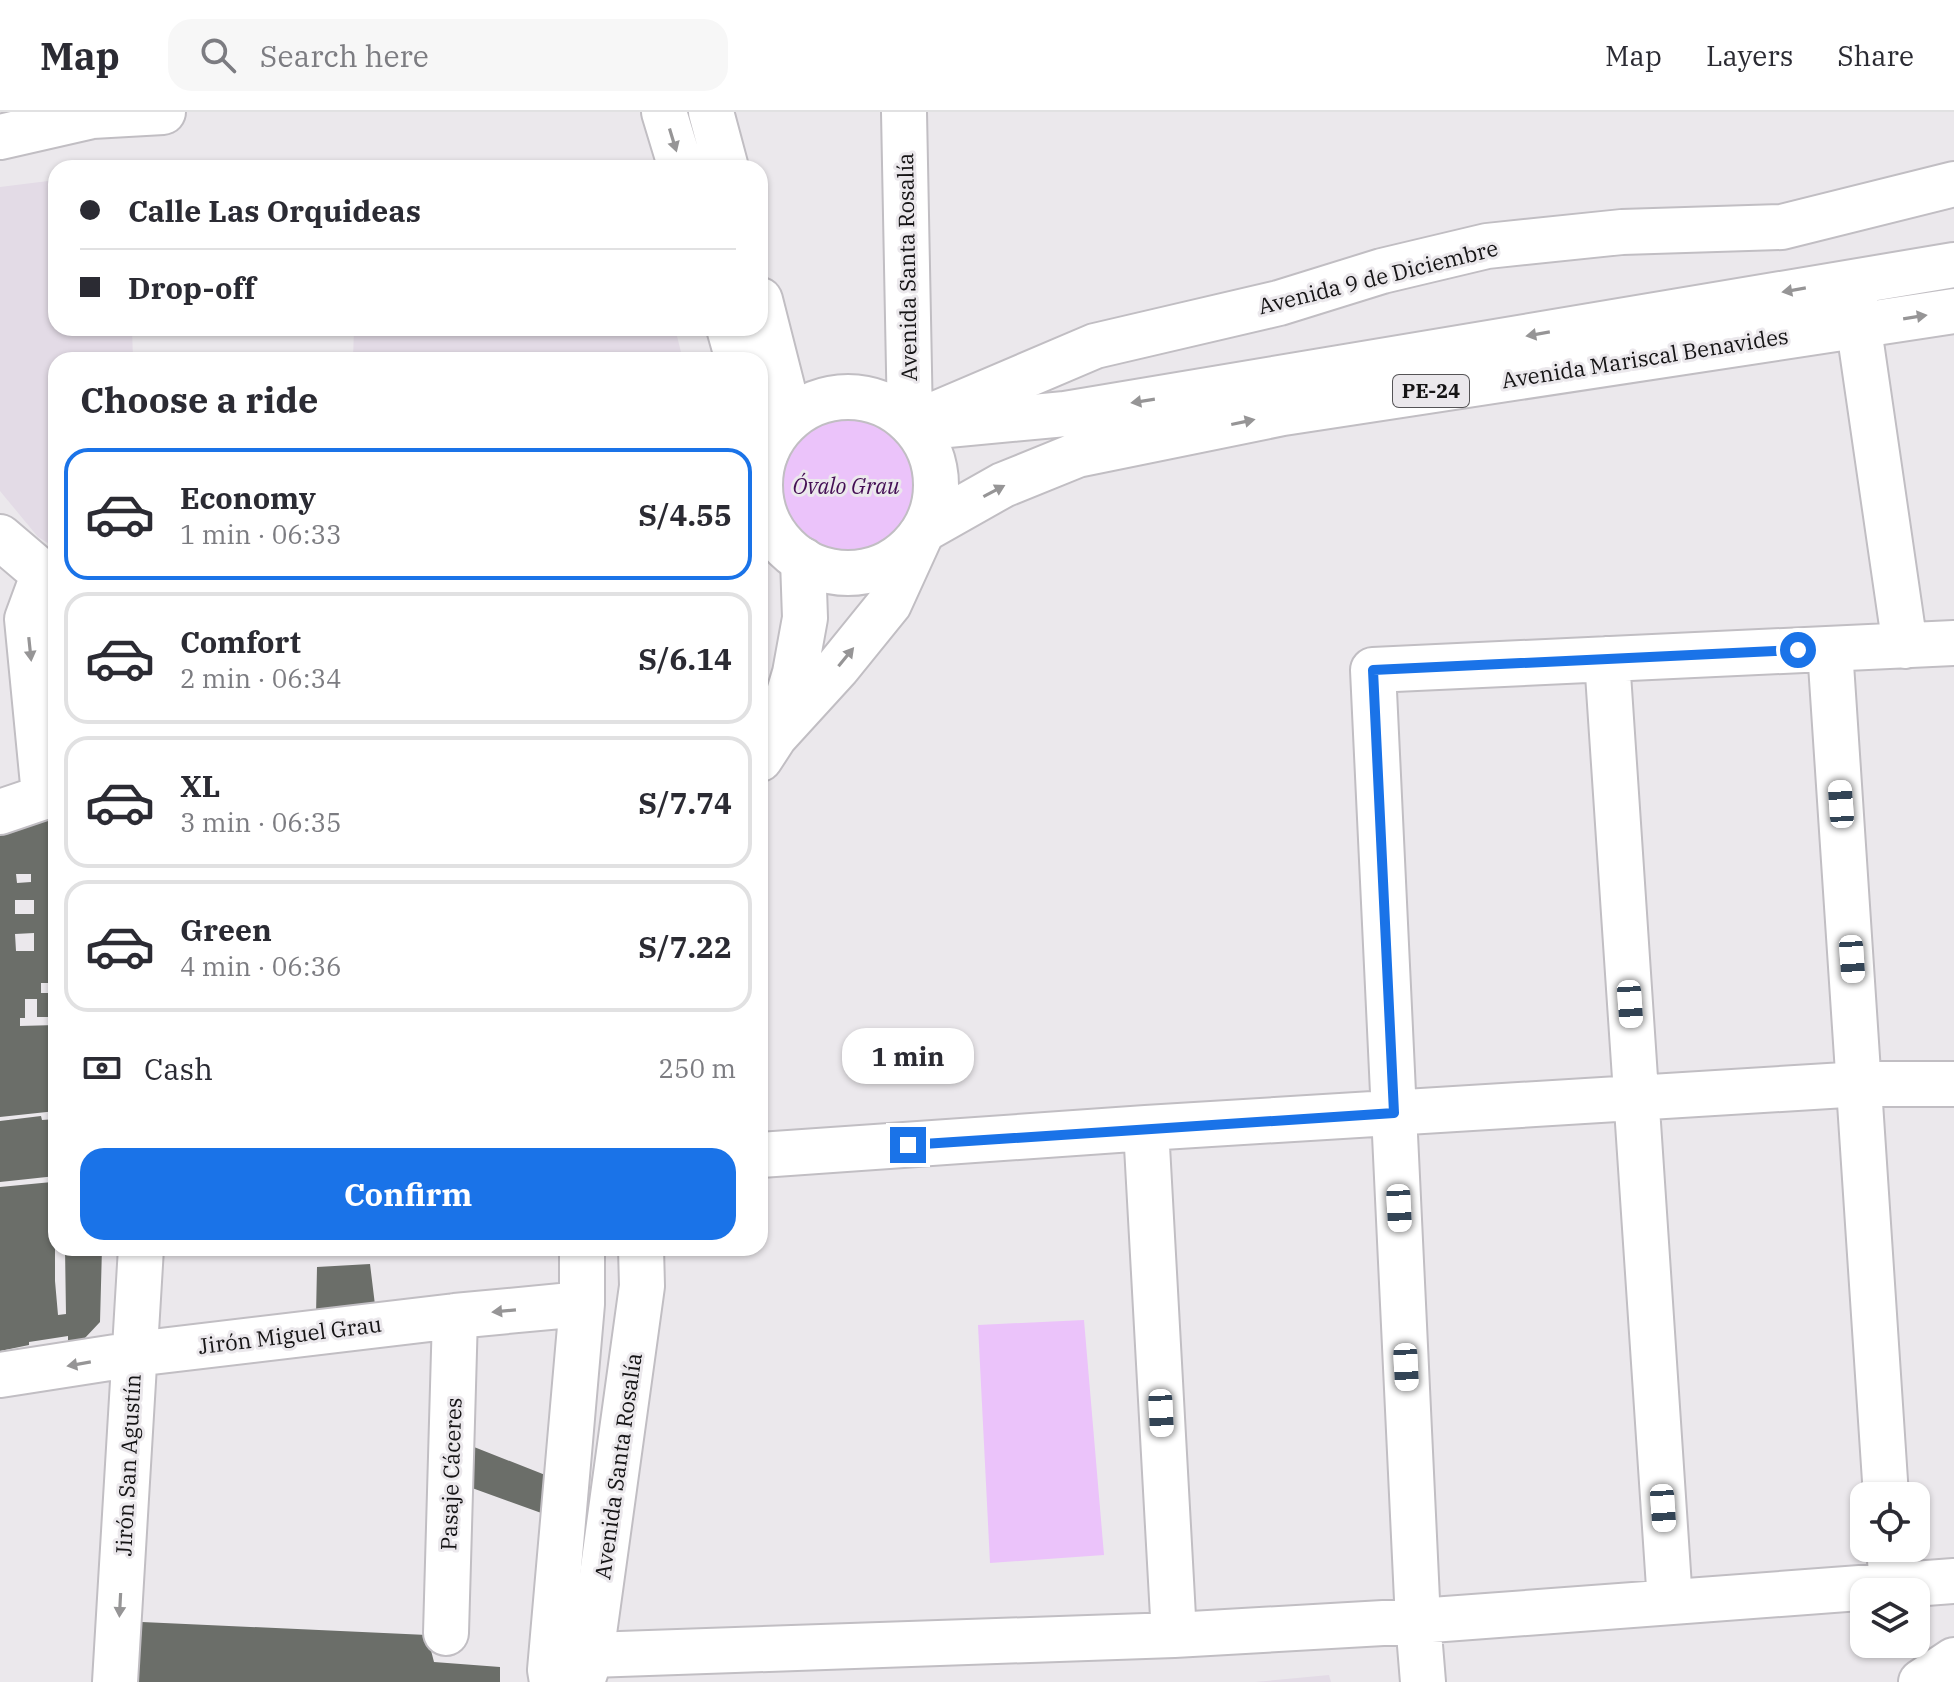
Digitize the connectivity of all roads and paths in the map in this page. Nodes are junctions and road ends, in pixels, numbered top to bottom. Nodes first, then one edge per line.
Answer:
1 (163, 112) edge
2 (664, 112) edge
3 (711, 112) edge
4 (904, 112) edge
5 (0, 137) edge
6 (679, 160) edge
7 (724, 160) edge
8 (1954, 184) edge
9 (1954, 265) edge
10 (1852, 280) junction
11 (1954, 311) edge
12 (1860, 326) junction
13 (768, 389) edge
14 (913, 424) junction
15 (772, 434) edge
16 (768, 522) edge
17 (923, 532) junction
18 (0, 537) edge
19 (788, 564) edge
20 (48, 575) edge
21 (48, 581) edge
22 (1954, 643) edge
23 (1905, 646) junction
24 (1830, 649) junction
25 (1607, 659) junction
26 (768, 747) edge
27 (48, 779) edge
28 (48, 795) edge
29 (0, 812) edge
30 (1861, 1084) junction
31 (1954, 1084) edge
32 (1636, 1098) junction
33 (1394, 1113) junction
34 (1146, 1128) junction
35 (768, 1154) edge
36 (141, 1256) edge
37 (582, 1256) edge
38 (641, 1256) edge
39 (582, 1304) junction
40 (455, 1316) junction
41 (135, 1354) junction
42 (0, 1375) edge
43 (1885, 1482) edge
44 (1890, 1567) edge
45 (1954, 1581) edge
46 (1670, 1602) junction
47 (1418, 1621) junction
48 (446, 1633) dead end
49 (1174, 1635) junction
50 (1954, 1660) edge
51 (586, 1668) edge
52 (115, 1682) edge
53 (552, 1682) edge
54 (1423, 1682) edge
55 (1921, 1682) edge

1 - 5 main road
2 -> 6 main road
3 - 7 main road
4 - 14 main road, Avenida Santa Rosalía
8 - 14 main road, Avenida 9 de Diciembre
9 - 10 main road, Avenida Mariscal Benavides / PE-24
10 - 12 main road
10 -> 14 main road, Avenida Mariscal Benavides / PE-24
12 -> 11 main road, Avenida Mariscal Benavides / PE-24
17 -> 12 main road, Avenida Mariscal Benavides / PE-24
12 - 23 main road
13 - 15 main road
14 - 15 main road
14 - 17 main road
16 - 19 main road
17 - 19 main road
26 -> 17 main road
18 - 20 main road
19 - 26 main road
21 -> 27 main road
22 - 23 main road
23 - 24 main road
24 - 25 main road
24 - 30 main road
25 - 32 main road
25 - 33 main road
28 - 29 main road
30 - 31 main road
30 - 32 main road
30 - 43 main road
32 - 33 main road
32 - 46 main road
33 - 34 main road
33 - 47 main road
34 - 35 main road
34 - 49 main road
36 - 41 main road, Jirón San Agustín
37 - 39 main road
38 - 51 main road, Avenida Santa Rosalía
39 -> 40 main road, Jirón Miguel Grau
39 - 53 main road
40 - 41 main road, Jirón Miguel Grau
40 - 48 main road, Pasaje Cáceres
41 -> 42 main road, Jirón Miguel Grau
41 -> 52 main road, Jirón San Agustín
44 - 45 main road
44 - 46 main road
46 - 47 main road
47 - 49 main road
47 - 54 main road
49 - 51 main road
50 - 55 main road

